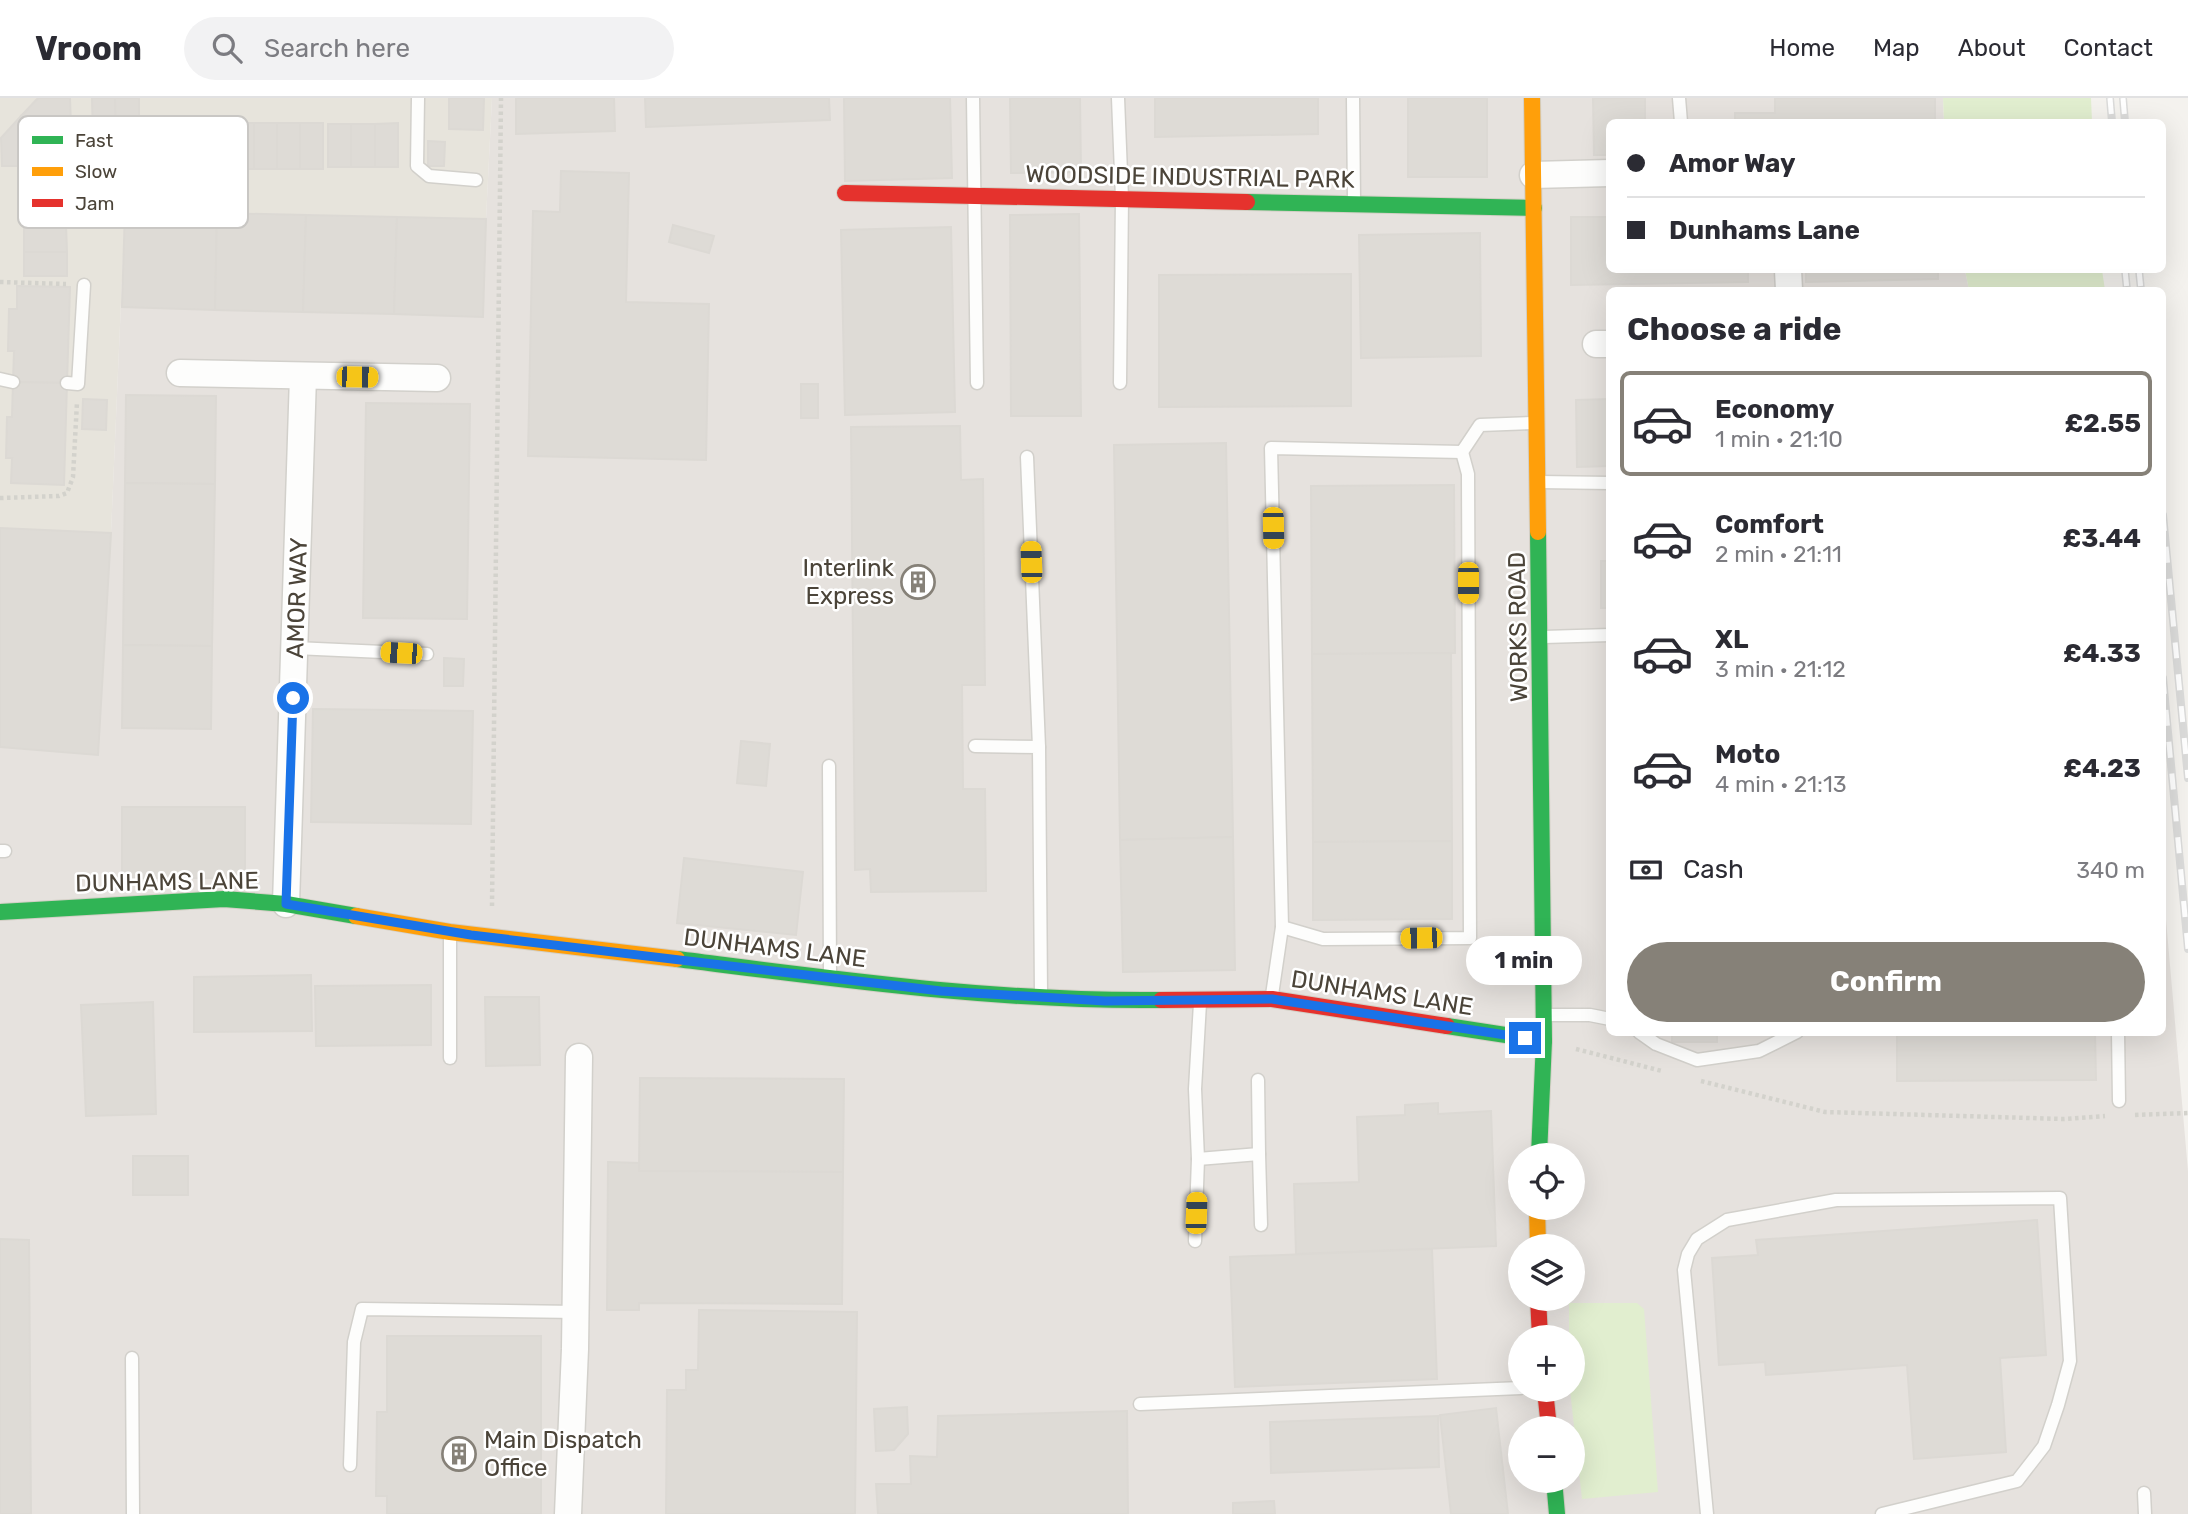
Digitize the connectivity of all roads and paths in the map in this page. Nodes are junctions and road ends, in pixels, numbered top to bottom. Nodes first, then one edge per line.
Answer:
1 (418, 98) edge
2 (501, 98) edge
3 (973, 98) edge
4 (1118, 98) edge
5 (1353, 98) edge
6 (1532, 98) edge
7 (1679, 98) edge
8 (1681, 119) edge
9 (1606, 173) edge
10 (1533, 175) junction
11 (476, 180) dead end
12 (845, 193) dead end
13 (975, 195) junction
14 (1122, 198) junction
15 (1354, 204) junction
16 (1534, 208) junction
17 (0, 282) edge
18 (84, 285) joint
19 (180, 373) dead end
20 (303, 376) junction
21 (437, 377) dead end
22 (0, 379) edge
23 (13, 382) dead end
24 (977, 383) dead end
25 (1120, 383) dead end
26 (73, 384) joint
27 (1535, 423) junction
28 (1462, 452) junction
29 (1027, 457) dead end
30 (1537, 482) junction
31 (1606, 483) edge
32 (0, 498) edge
33 (1606, 635) edge
34 (1542, 637) junction
35 (295, 648) junction
36 (427, 654) dead end
37 (975, 746) dead end
38 (1039, 747) junction
39 (830, 765) dead end
40 (491, 881) dead end
41 (286, 904) junction
42 (0, 912) edge
43 (1282, 927) junction
44 (450, 932) junction
45 (830, 977) junction
46 (1041, 997) junction
47 (1200, 999) junction
48 (1272, 999) junction
49 (1544, 1015) junction
50 (1606, 1018) edge
51 (1645, 1036) edge
52 (1789, 1036) edge
53 (2118, 1036) edge
54 (1544, 1041) junction
55 (579, 1057) dead end
56 (450, 1058) dead end
57 (1665, 1072) dead end
58 (1691, 1078) dead end
59 (1258, 1080) dead end
60 (2119, 1101) dead end
61 (2188, 1113) edge
62 (2127, 1115) dead end
63 (2115, 1116) dead end
64 (1540, 1143) edge
65 (1259, 1154) junction
66 (1198, 1159) junction
67 (1261, 1225) dead end
68 (1195, 1241) dead end
69 (576, 1312) junction
70 (132, 1358) dead end
71 (1508, 1389) edge
72 (1140, 1404) dead end
73 (350, 1465) dead end
74 (1555, 1493) edge
75 (2144, 1493) dead end
76 (133, 1514) edge
77 (568, 1514) edge
78 (1557, 1514) edge
79 (1707, 1514) edge
80 (1882, 1514) edge
81 (2145, 1514) edge

1 - 11 lane
2 - 40 path
3 - 13 lane
4 - 14 lane
5 - 15 lane
6 - 10 street, WORKS ROAD
7 - 8 lane
9 - 10 street
10 - 16 street, WORKS ROAD
12 - 13 street, WOODSIDE INDUSTRIAL PARK
13 - 14 street, WOODSIDE INDUSTRIAL PARK
13 - 24 lane
14 - 15 street, WOODSIDE INDUSTRIAL PARK
14 - 25 lane
15 - 16 street, WOODSIDE INDUSTRIAL PARK
16 - 27 street, WORKS ROAD
17 - 18 path
18 - 26 lane
19 - 20 street
20 - 21 street
20 - 35 street, AMOR WAY
22 - 23 lane
26 - 32 path
27 - 28 lane
27 - 30 street, WORKS ROAD
28 - 43 lane
28 - 43 lane
29 - 38 lane
30 - 31 lane
30 - 34 street, WORKS ROAD
33 - 34 lane
34 - 49 street, WORKS ROAD
35 - 36 lane
35 - 41 street, AMOR WAY
37 - 38 lane
38 - 46 lane
39 - 45 lane
41 - 42 street, DUNHAMS LANE
41 - 44 street, DUNHAMS LANE
43 - 48 lane
44 - 45 street, DUNHAMS LANE
44 - 56 lane
45 - 46 street, DUNHAMS LANE
46 - 47 street, DUNHAMS LANE
47 - 48 street, DUNHAMS LANE
47 - 66 lane
48 - 54 street, DUNHAMS LANE
49 - 50 lane
49 - 54 street, WORKS ROAD
51 - 52 lane
53 - 60 lane
54 - 57 path
54 - 64 street, WORKS ROAD
55 - 69 street
58 - 63 path
59 - 65 lane
61 - 62 path
65 - 66 lane
65 - 67 lane
66 - 68 lane
69 - 73 lane
69 - 77 street
70 - 76 lane
71 - 72 lane
74 - 78 street
75 - 81 lane
79 - 80 lane

